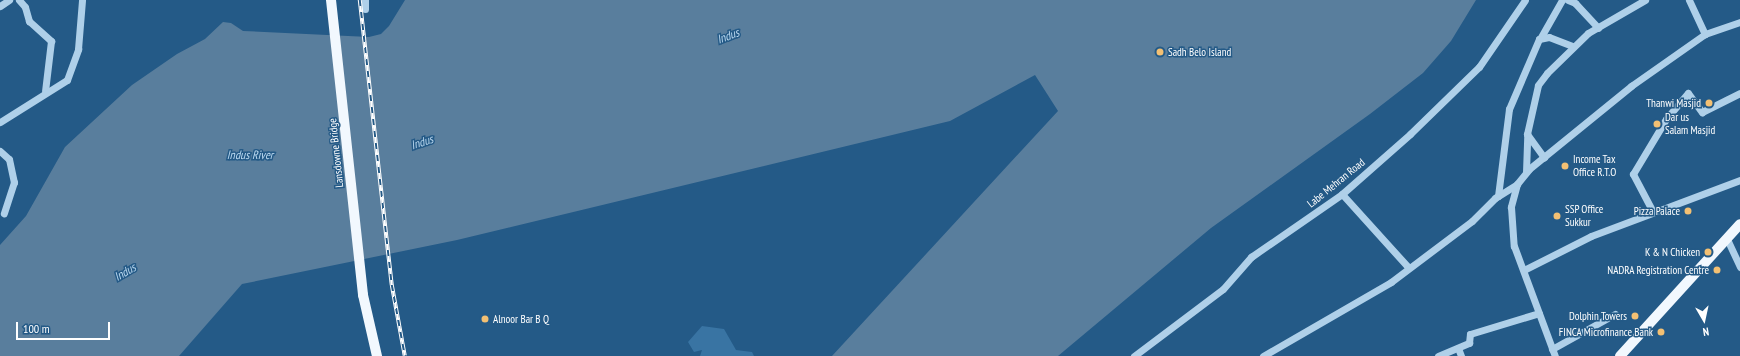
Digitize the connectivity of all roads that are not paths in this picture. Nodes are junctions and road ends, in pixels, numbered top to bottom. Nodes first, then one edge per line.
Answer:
1 (9, 0) edge
2 (20, 0) edge
3 (82, 0) edge
4 (364, 0) edge
5 (1525, 0) edge
6 (1562, 0) edge
7 (1568, 0) edge
8 (1645, 0) edge
9 (1689, 0) edge
10 (1, 4) edge
11 (332, 5) edge
12 (365, 9) dead end
13 (1740, 22) edge
14 (1598, 28) junction
15 (1705, 34) junction
16 (1541, 37) junction
17 (1572, 46) junction
18 (45, 91) junction
19 (1740, 93) edge
20 (0, 122) edge
21 (1528, 134) junction
22 (0, 151) edge
23 (1544, 156) junction
24 (1526, 172) junction
25 (1740, 180) edge
26 (1517, 184) junction
27 (1342, 194) junction
28 (1498, 196) junction
29 (1653, 212) junction
30 (4, 213) dead end
31 (1740, 224) edge
32 (1728, 239) junction
33 (1408, 267) junction
34 (1740, 267) edge
35 (1524, 270) junction
36 (1539, 312) junction
37 (1614, 314) dead end
38 (1458, 348) junction
39 (1554, 354) edge
40 (377, 356) edge
41 (1134, 356) edge
42 (1263, 356) edge
43 (1438, 356) edge
44 (1461, 356) edge
45 (1620, 356) edge

1 - 10 street
2 - 18 street
3 - 18 street
4 - 12 street
5 - 27 street, Labe Mehran Road
6 - 16 street
7 - 14 street
8 - 14 street
9 - 15 street
11 - 40 main road, Lansdowne Bridge
13 - 15 street
14 - 17 street
15 - 23 street
16 - 17 street
16 - 28 street
17 - 21 street
18 - 20 street
19 - 29 street
21 - 23 street
21 - 24 street
22 - 30 street
23 - 24 street
24 - 26 street
25 - 29 street
26 - 28 street
26 - 35 street
27 - 33 street
27 - 41 street, Labe Mehran Road
28 - 33 street
29 - 35 street
31 - 32 main road
32 - 34 street
32 - 45 main road
33 - 42 street
35 - 36 street
36 - 38 street
36 - 39 street
37 - 39 street
38 - 43 street
38 - 44 street

